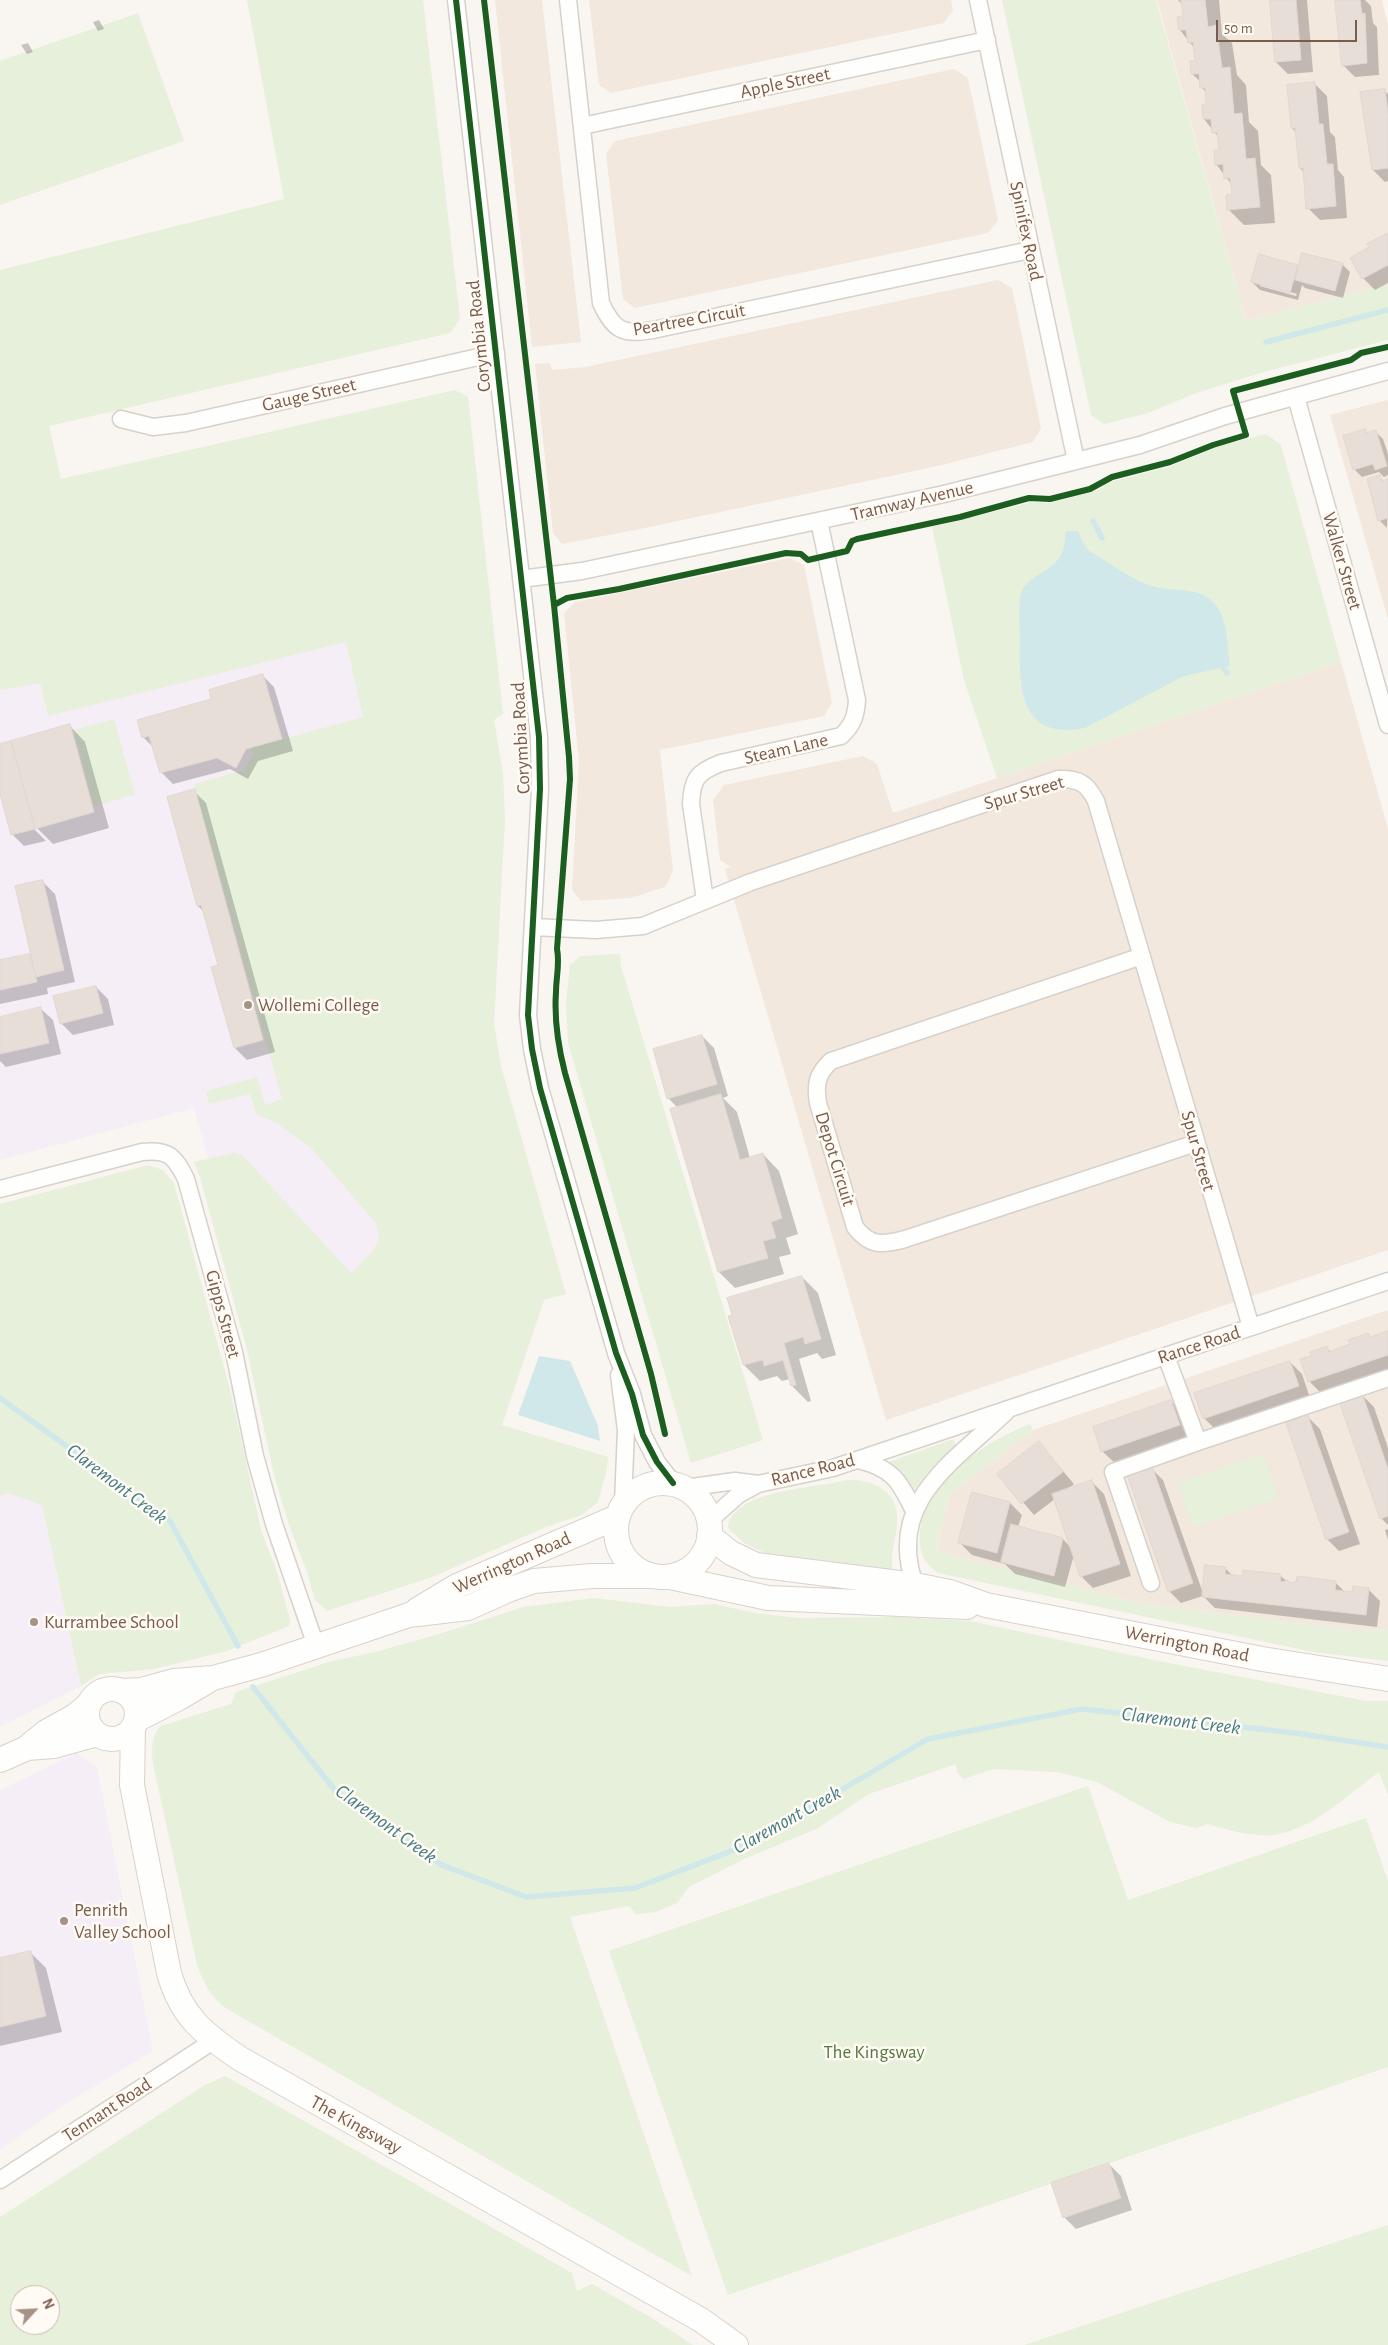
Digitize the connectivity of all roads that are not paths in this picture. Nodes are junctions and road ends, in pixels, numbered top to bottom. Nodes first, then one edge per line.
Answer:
1 (456, 0) edge
2 (568, 0) edge
3 (978, 0) edge
4 (987, 40) junction
5 (582, 126) junction
6 (1030, 250) junction
7 (496, 353) junction
8 (1388, 371) edge
9 (1296, 397) junction
10 (121, 419) dead end
11 (1076, 461) junction
12 (819, 521) junction
13 (522, 580) junction
14 (1388, 724) edge
15 (705, 900) junction
16 (533, 927) junction
17 (1142, 956) junction
18 (1196, 1143) junction
19 (0, 1189) edge
20 (1388, 1280) edge
21 (1251, 1328) junction
22 (616, 1353) junction
23 (1166, 1356) junction
24 (1388, 1378) edge
25 (1010, 1408) junction
26 (1198, 1442) junction
27 (858, 1460) junction
28 (758, 1484) junction
29 (679, 1485) junction
30 (620, 1510) junction
31 (914, 1510) junction
32 (709, 1528) junction
33 (662, 1577) junction
34 (1151, 1583) dead end
35 (915, 1585) junction
36 (986, 1605) junction
37 (409, 1615) junction
38 (316, 1646) junction
39 (213, 1678) junction
40 (1388, 1679) edge
41 (123, 1691) junction
42 (88, 1705) junction
43 (134, 1723) junction
44 (101, 1736) junction
45 (25, 1749) junction
46 (0, 1760) edge
47 (132, 1785) junction
48 (213, 2041) junction
49 (0, 2180) edge
50 (736, 2345) edge

1 - 7 street, Corymbia Road
2 - 5 street, Peartree Circuit
3 - 4 street, Spinifex Road
4 - 5 street, Apple Street
4 - 6 street, Spinifex Road
5 - 6 street, Peartree Circuit
6 - 11 street, Spinifex Road
7 - 10 street, Gauge Street
7 - 13 street, Corymbia Road
8 - 9 street, Tramway Avenue
9 - 11 street, Tramway Avenue
9 - 14 street, Walker Street
11 - 12 street, Tramway Avenue
12 - 13 street, Tramway Avenue
12 - 15 street, Steam Lane
13 - 16 street, Corymbia Road
15 - 16 street, Spur Street
15 - 17 street, Spur Street
16 - 22 street, Corymbia Road
17 - 18 street, Spur Street
17 - 18 street, Depot Circuit
18 - 21 street, Spur Street
19 - 38 street, Gipps Street
20 - 21 street, Rance Road
21 - 23 street, Rance Road
22 - 29 street, Corymbia Road
22 - 30 street, Corymbia Road
23 - 25 street, Rance Road
23 - 26 street
24 - 26 street
25 - 27 street, Rance Road
25 - 31 street, Rance Road
26 - 34 street
27 - 28 street, Rance Road
27 - 31 street
28 - 29 street, Rance Road
28 - 32 street, Rance Road
29 - 30 main road
29 - 32 main road
30 - 33 main road
30 - 37 main road, Werrington Road
31 - 35 street, Rance Road
32 - 33 main road
32 - 35 main road, Werrington Road
33 - 36 main road, Werrington Road
33 - 37 main road, Werrington Road
35 - 36 main road, Werrington Road
36 - 40 main road, Werrington Road
37 - 38 main road, Werrington Road
38 - 39 main road, Werrington Road
39 - 41 main road, Werrington Road
39 - 43 main road, Werrington Road
41 - 42 main road
41 - 43 main road
42 - 44 main road
42 - 45 main road
43 - 44 main road
43 - 47 main road, The Kingsway
44 - 45 main road
44 - 47 main road, The Kingsway
45 - 46 main road
47 - 48 main road, The Kingsway
48 - 49 street, Tennant Road
48 - 50 main road, The Kingsway

